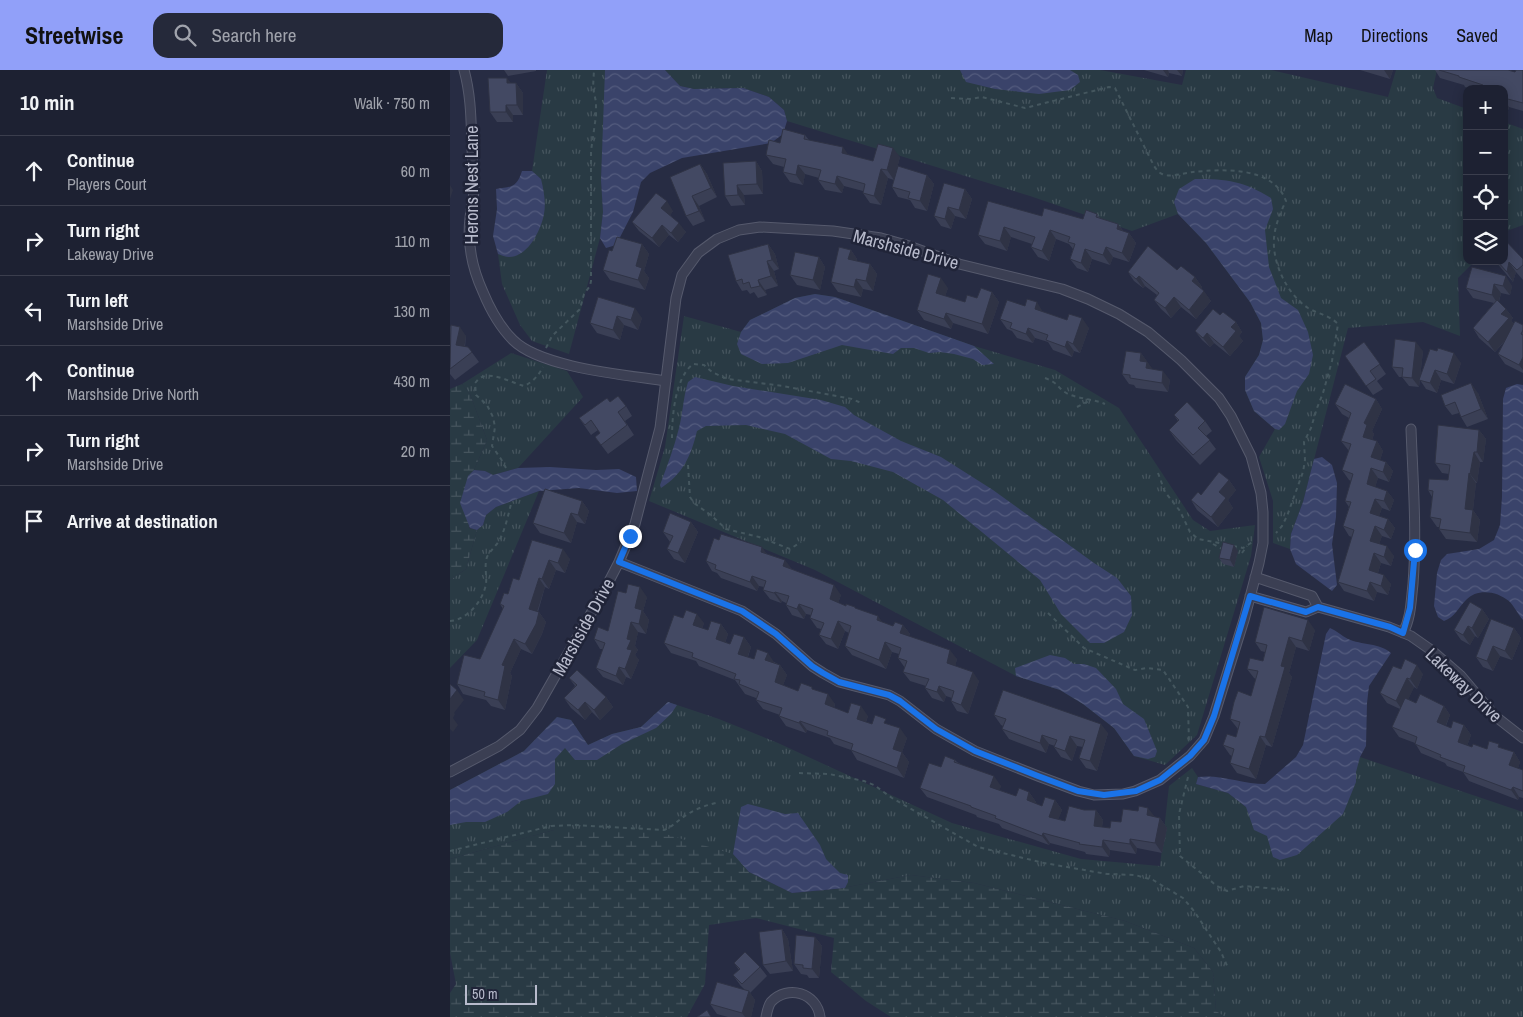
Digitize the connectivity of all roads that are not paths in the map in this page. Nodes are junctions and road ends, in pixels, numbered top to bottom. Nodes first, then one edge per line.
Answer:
1 (464, 70) edge
2 (666, 381) junction
3 (1410, 430) dead end
4 (619, 562) junction
5 (1255, 577) junction
6 (1250, 596) junction
7 (1318, 607) junction
8 (1403, 633) junction
9 (1523, 738) edge
10 (450, 772) edge
11 (766, 1017) edge
12 (820, 1017) edge

1 - 2 street, Herons Nest Lane
2 - 4 street, Marshside Drive
2 - 5 street, Marshside Drive
3 - 8 street
4 - 6 street, Marshside Drive
4 - 10 street, Marshside Drive
5 - 6 street, Marshside Drive
5 - 7 street, Lakeway Drive
6 - 7 street, Lakeway Drive
7 - 8 street, Lakeway Drive
8 - 9 street, Lakeway Drive
11 - 12 street

